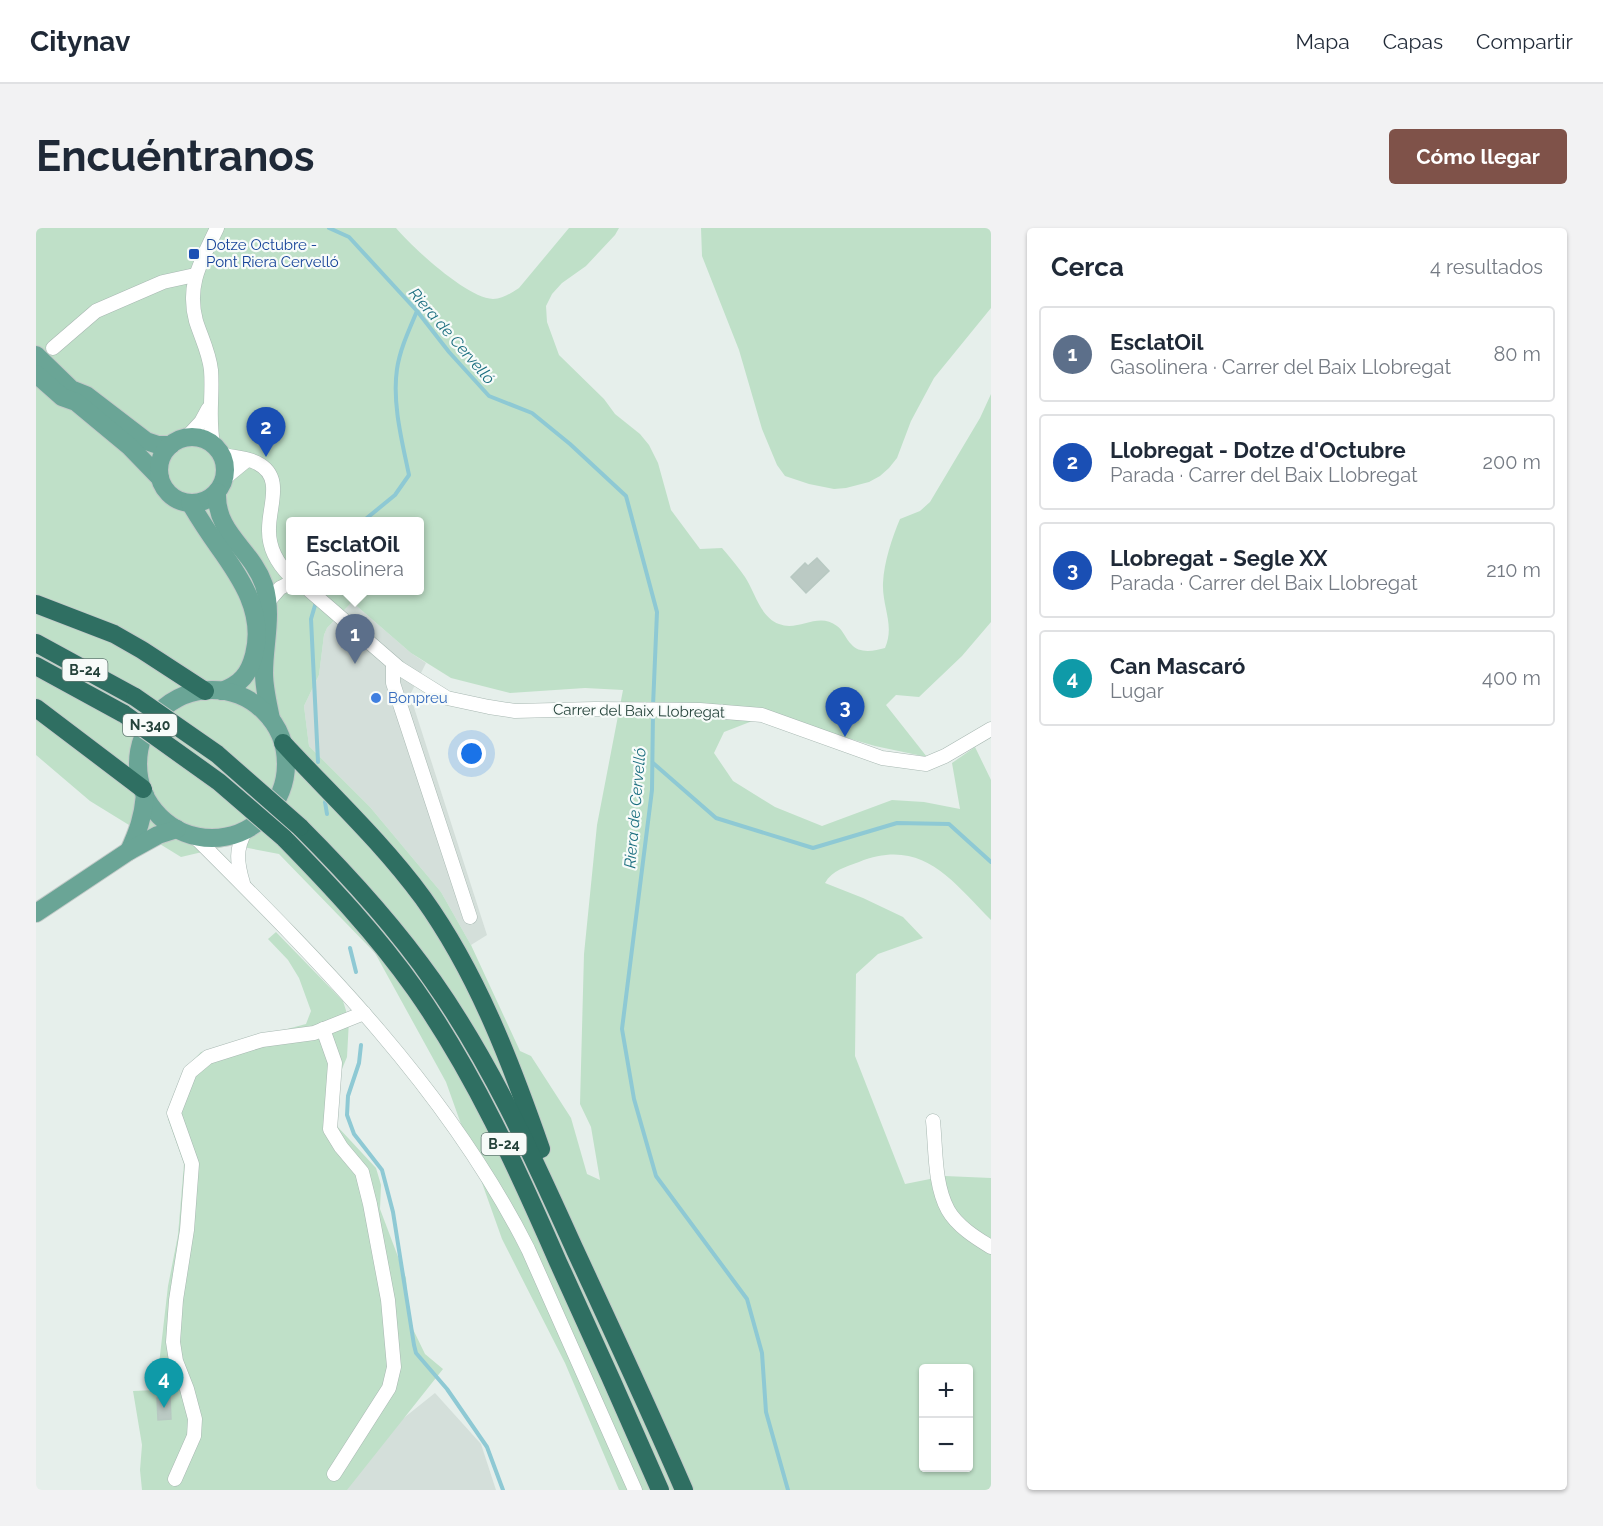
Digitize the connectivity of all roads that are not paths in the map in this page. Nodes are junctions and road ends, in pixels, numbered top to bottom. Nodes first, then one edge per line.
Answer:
1 (217, 228) edge
2 (195, 275) junction
3 (45, 347) edge
4 (36, 356) edge
5 (36, 374) edge
6 (78, 395) junction
7 (210, 404) junction
8 (178, 441) junction
9 (217, 449) junction
10 (247, 460) junction
11 (160, 478) junction
12 (221, 485) junction
13 (190, 504) junction
14 (286, 570) edge
15 (286, 586) edge
16 (314, 595) edge
17 (267, 603) junction
18 (36, 604) edge
19 (36, 643) edge
20 (393, 664) junction
21 (36, 666) edge
22 (214, 691) junction
23 (36, 708) edge
24 (271, 719) junction
25 (991, 729) edge
26 (283, 743) junction
27 (144, 792) junction
28 (177, 829) junction
29 (246, 830) junction
30 (194, 836) junction
31 (129, 851) junction
32 (243, 883) junction
33 (40, 908) edge
34 (470, 917) dead end
35 (364, 1013) junction
36 (323, 1029) junction
37 (933, 1121) dead end
38 (571, 1239) junction
39 (991, 1247) edge
40 (334, 1474) dead end
41 (175, 1479) dead end
42 (635, 1490) edge
43 (660, 1490) edge
44 (684, 1490) edge

1 - 2 street
2 - 3 street
2 - 7 street
3 - 6 main road
4 - 6 main road, N-340
5 - 6 main road
6 - 8 main road, N-340
6 - 11 main road, N-340
7 - 8 street
7 - 9 street
8 - 9 main road, N-340
8 - 11 main road
9 - 10 street
9 - 12 main road
10 - 12 street
10 - 14 street
11 - 13 main road, N-340
12 - 13 main road
12 - 17 main road
13 - 22 main road, N-340
15 - 17 street
16 - 20 street, Carrer del Baix Llobregat
17 - 24 main road
18 - 22 highway
19 - 38 highway, B-24, bridge
20 - 25 street, Carrer del Baix Llobregat
20 - 34 street
21 - 43 highway, B-24, bridge
22 - 24 main road
22 - 27 main road, N-340
23 - 27 highway
24 - 26 main road
26 - 29 main road
26 - 38 highway
27 - 28 main road
27 - 31 main road
28 - 30 main road
28 - 31 main road
29 - 30 main road
29 - 32 street
30 - 32 street
31 - 33 main road
32 - 35 street
35 - 36 street
35 - 42 street
36 - 40 street
36 - 41 street
37 - 39 street
38 - 44 highway, B-24

